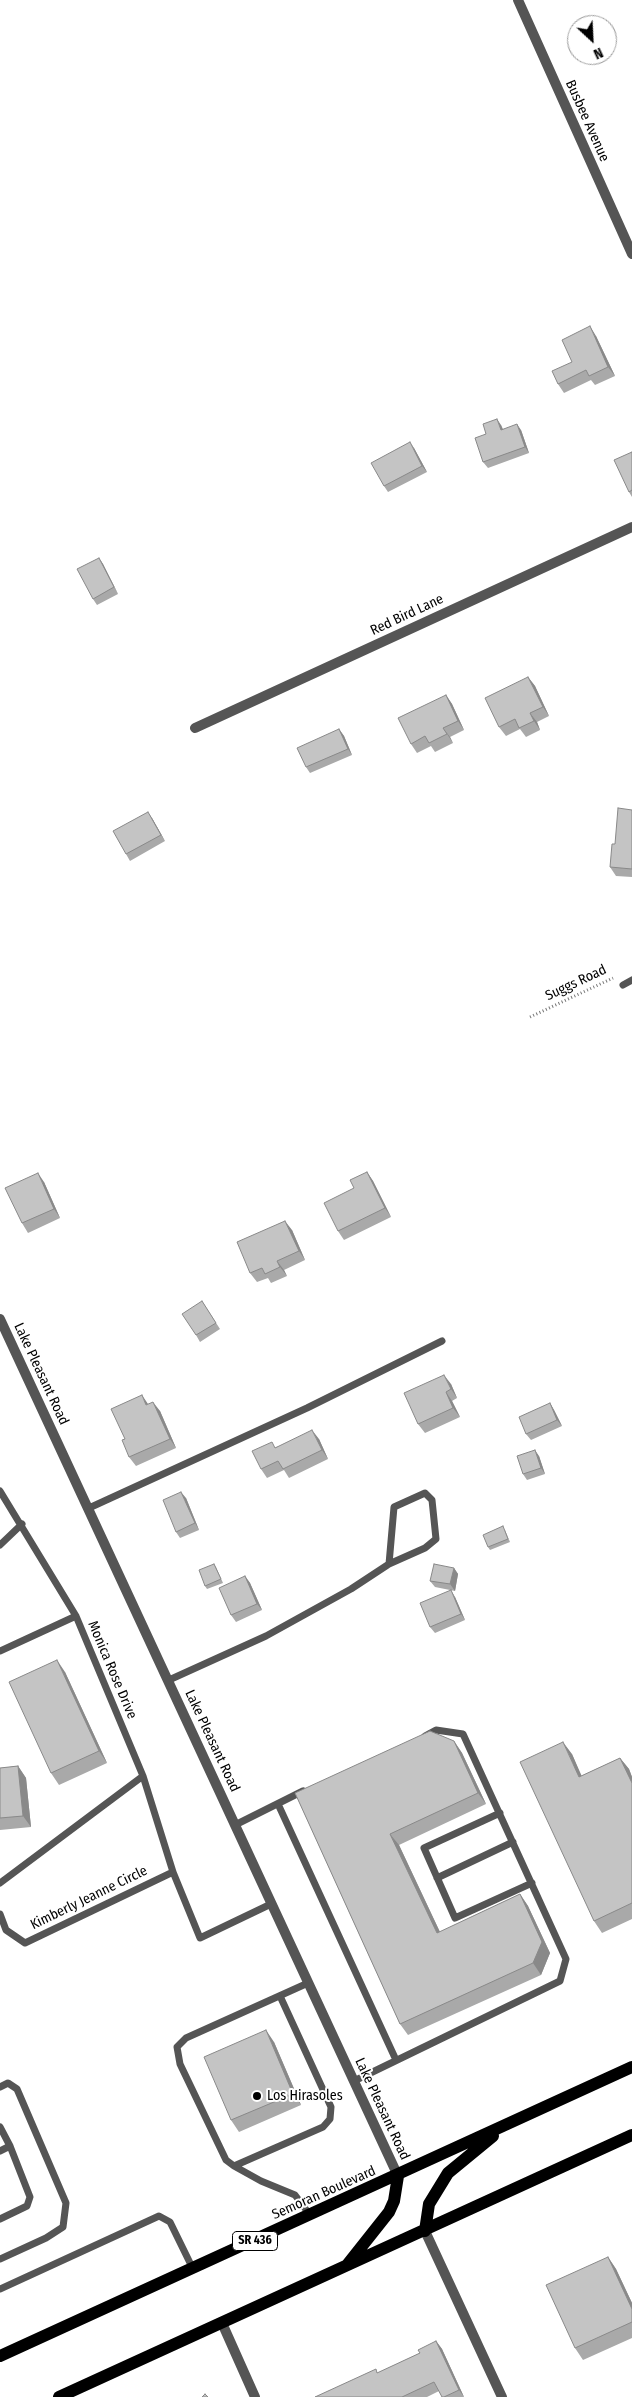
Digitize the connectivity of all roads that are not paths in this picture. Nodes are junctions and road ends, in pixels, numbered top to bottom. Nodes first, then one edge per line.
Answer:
1 (518, 0) edge
2 (632, 254) edge
3 (632, 526) edge
4 (194, 728) dead end
5 (632, 980) edge
6 (623, 985) dead end
7 (0, 1319) edge
8 (442, 1342) dead end
9 (0, 1491) edge
10 (89, 1508) junction
11 (22, 1524) junction
12 (0, 1545) edge
13 (389, 1564) junction
14 (76, 1616) junction
15 (0, 1651) edge
16 (169, 1680) junction
17 (419, 1738) edge
18 (143, 1776) junction
19 (313, 1786) edge
20 (278, 1804) junction
21 (500, 1813) junction
22 (236, 1825) junction
23 (513, 1842) junction
24 (173, 1872) junction
25 (437, 1878) junction
26 (0, 1883) edge
27 (532, 1883) junction
28 (271, 1904) junction
29 (0, 1914) edge
30 (308, 1983) junction
31 (280, 1996) junction
32 (396, 2060) junction
33 (632, 2067) edge
34 (354, 2081) junction
35 (0, 2087) edge
36 (509, 2124) junction
37 (0, 2127) edge
38 (632, 2135) edge
39 (10, 2146) junction
40 (0, 2151) edge
41 (234, 2166) junction
42 (398, 2176) junction
43 (310, 2216) junction
44 (0, 2219) edge
45 (425, 2231) junction
46 (0, 2259) edge
47 (345, 2267) junction
48 (193, 2268) junction
49 (0, 2289) edge
50 (222, 2324) junction
51 (0, 2356) edge
52 (59, 2397) edge
53 (255, 2397) edge
54 (502, 2397) edge

1 - 2 street, Busbee Avenue
3 - 4 street, Red Bird Lane
5 - 6 lane
7 - 10 street, Lake Pleasant Road
8 - 10 lane
9 - 11 lane, Monica Rose Drive
10 - 16 street, Lake Pleasant Road
11 - 12 lane
11 - 14 lane, Monica Rose Drive
13 - 13 lane
13 - 16 lane
14 - 15 lane
14 - 18 lane, Monica Rose Drive
16 - 22 street, Lake Pleasant Road
17 - 21 lane
18 - 24 lane, Monica Rose Drive
18 - 26 lane
19 - 20 lane
20 - 22 lane
20 - 32 lane
21 - 23 lane
21 - 25 lane
22 - 28 street, Lake Pleasant Road
23 - 25 lane
23 - 27 lane
24 - 28 lane, Monica Rose Drive
24 - 29 lane, Kimberly Jeanne Circle
25 - 27 lane
27 - 32 lane
28 - 30 street, Lake Pleasant Road
30 - 31 lane
30 - 34 street, Lake Pleasant Road
31 - 41 lane
31 - 41 lane
32 - 34 lane
33 - 36 main road, Semoran Boulevard / SR 436
34 - 42 street, Lake Pleasant Road
35 - 46 lane
36 - 42 main road, Semoran Boulevard / SR 436
36 - 45 main road
37 - 39 lane
38 - 45 main road
39 - 40 lane
39 - 44 lane
41 - 43 lane
42 - 43 main road, Semoran Boulevard / SR 436
42 - 47 main road
43 - 48 main road, Semoran Boulevard / SR 436
45 - 47 main road
45 - 54 street
47 - 50 main road
48 - 49 lane
48 - 51 main road, Semoran Boulevard / SR 436
50 - 52 main road
50 - 53 street

